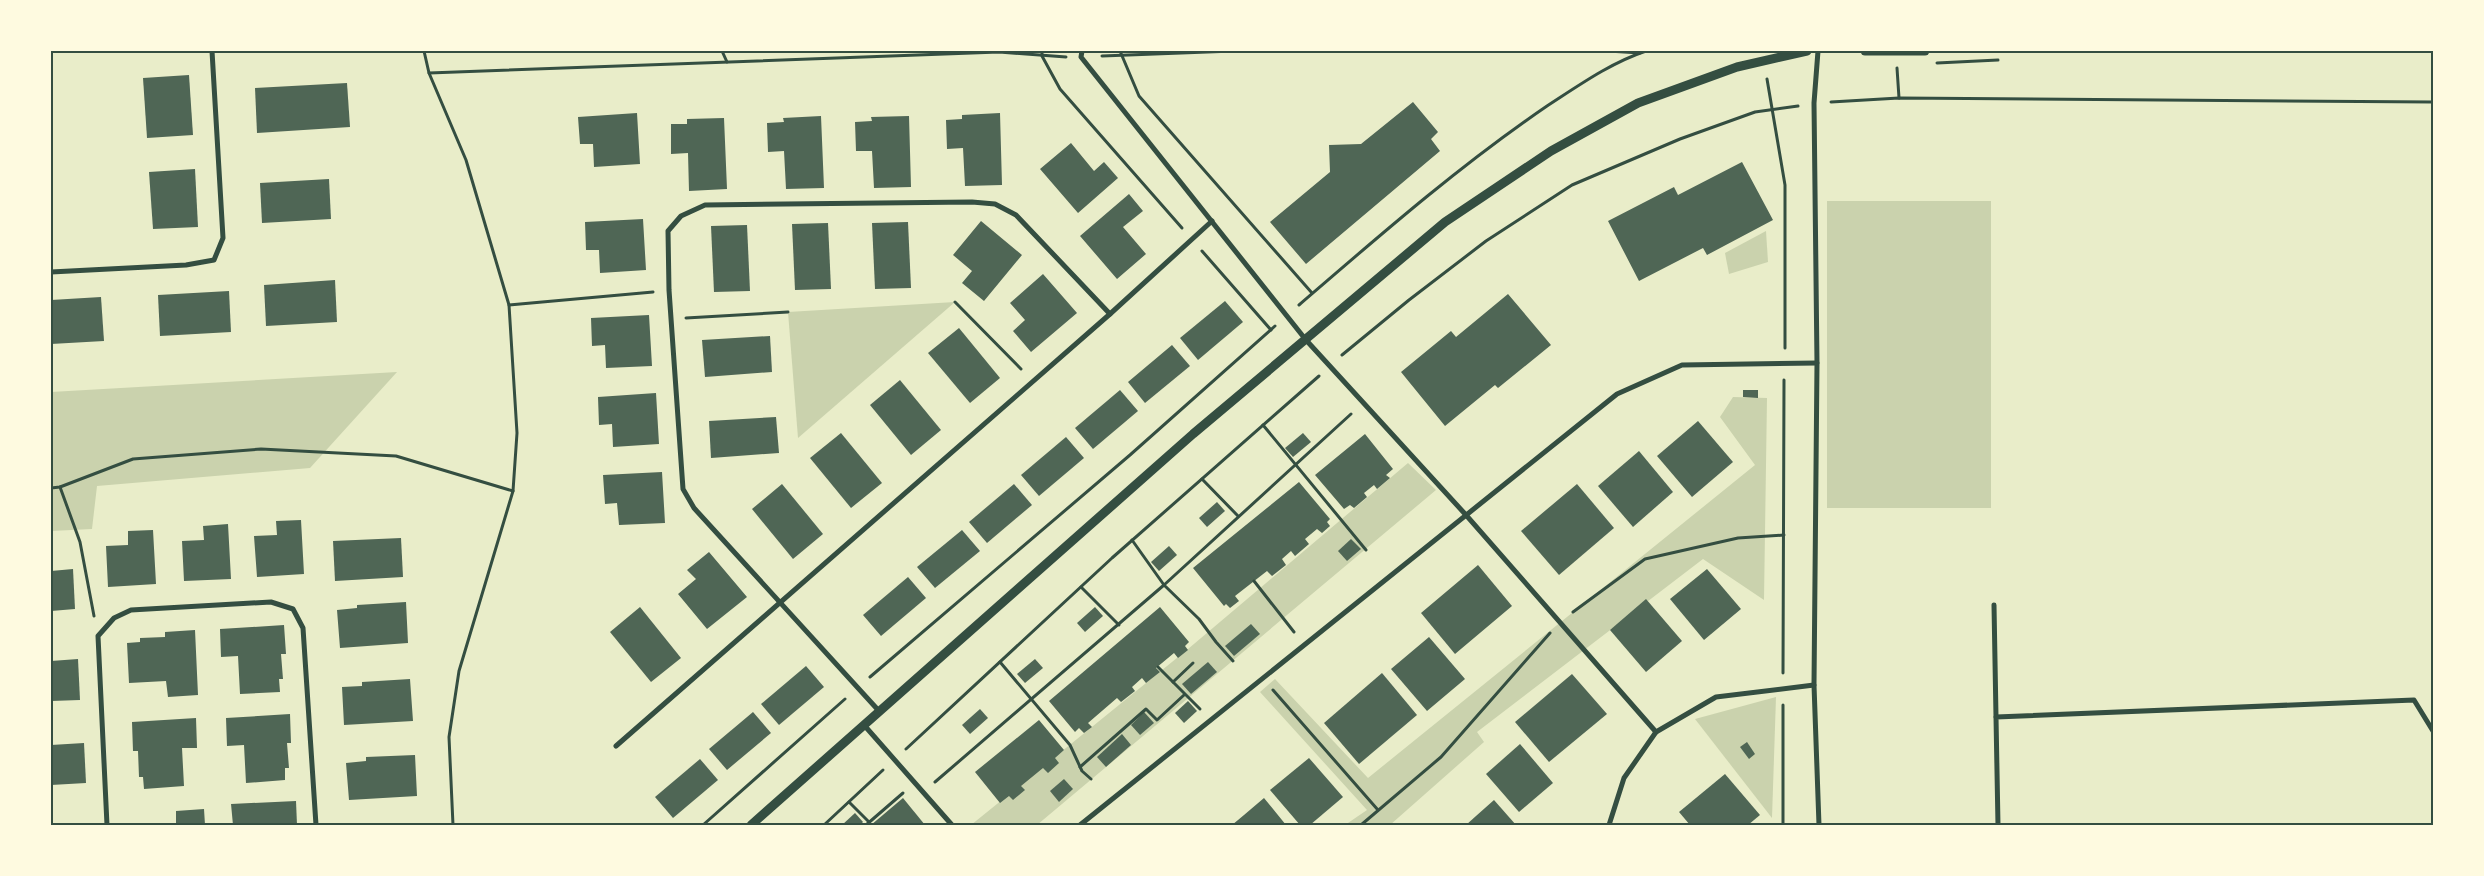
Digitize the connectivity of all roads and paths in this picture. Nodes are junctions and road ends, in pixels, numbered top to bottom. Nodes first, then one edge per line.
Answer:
1 (212, 51) edge
2 (424, 51) edge
3 (722, 51) edge
4 (1042, 51) edge
5 (1234, 51) edge
6 (1608, 51) edge
7 (1646, 51) edge
8 (1807, 51) edge
9 (1818, 51) edge
10 (1865, 51) edge
11 (1925, 51) edge
12 (1120, 53) edge
13 (1640, 53) junction
14 (1081, 54) edge
15 (1042, 56) junction
16 (1998, 60) dead end
17 (727, 62) junction
18 (1934, 63) dead end
19 (1906, 65) dead end
20 (429, 73) junction
21 (1899, 98) junction
22 (2433, 102) edge
23 (1814, 104) junction
24 (1774, 110) junction
25 (1212, 221) junction
26 (1192, 239) junction
27 (51, 272) edge
28 (670, 290) junction
29 (1312, 293) junction
30 (955, 302) dead end
31 (509, 304) junction
32 (788, 312) dead end
33 (1110, 314) junction
34 (1286, 316) junction
35 (671, 319) junction
36 (1271, 330) junction
37 (1306, 340) junction
38 (1784, 363) junction
39 (1817, 363) junction
40 (1329, 366) junction
41 (1033, 381) junction
42 (1363, 403) junction
43 (1263, 425) junction
44 (1295, 464) junction
45 (1202, 479) junction
46 (60, 487) junction
47 (51, 488) edge
48 (513, 491) junction
49 (1466, 515) junction
50 (1238, 516) junction
51 (1784, 535) junction
52 (1132, 540) junction
53 (1366, 550) dead end
54 (1254, 582) dead end
55 (1164, 585) junction
56 (1081, 586) junction
57 (779, 600) junction
58 (1994, 604) dead end
59 (1559, 622) junction
60 (1119, 625) junction
61 (98, 636) junction
62 (1304, 645) junction
63 (1233, 661) dead end
64 (1000, 662) junction
65 (1193, 664) dead end
66 (1158, 667) dead end
67 (1263, 678) junction
68 (1173, 682) junction
69 (1814, 686) junction
70 (857, 688) junction
71 (1783, 689) junction
72 (1184, 695) junction
73 (1033, 700) junction
74 (878, 712) junction
75 (1996, 717) junction
76 (1212, 719) junction
77 (864, 725) junction
78 (2433, 731) edge
79 (1656, 732) junction
80 (616, 746) dead end
81 (895, 760) junction
82 (1080, 767) junction
83 (1092, 779) dead end
84 (915, 783) junction
85 (923, 792) junction
86 (849, 802) junction
87 (1378, 810) junction
88 (868, 823) edge
89 (107, 825) edge
90 (316, 825) edge
91 (453, 825) edge
92 (703, 825) edge
93 (751, 825) edge
94 (824, 825) edge
95 (952, 825) edge
96 (1080, 825) edge
97 (1361, 825) edge
98 (1609, 825) edge
99 (1782, 825) edge
100 (1819, 825) edge
101 (1998, 825) edge

1 - 27 street
2 - 20 path
3 - 17 path
4 - 15 path
5 - 12 path
6 - 13 path
7 - 13 path
8 - 37 street
9 - 23 street
10 - 11 street
12 - 14 path
12 - 29 path
13 - 29 path
14 - 15 path
14 - 25 street
15 - 17 path
15 - 26 path
16 - 18 path
17 - 20 path
19 - 21 path
20 - 31 path
21 - 22 path
21 - 23 path
23 - 24 path
23 - 39 street
24 - 38 path
24 - 40 path
25 - 26 street
25 - 34 street
26 - 33 street
26 - 36 path
28 - 31 path
28 - 33 street
28 - 35 street
29 - 34 path
30 - 41 path
31 - 48 path
32 - 35 path
33 - 41 street
34 - 36 path
34 - 37 street
35 - 57 street
36 - 70 path
37 - 40 street
37 - 74 street
38 - 39 street
38 - 49 street
38 - 51 path
39 - 69 street
40 - 42 street
40 - 43 path
41 - 57 street
42 - 44 path
42 - 49 street
43 - 44 path
43 - 45 path
44 - 50 path
44 - 53 path
45 - 50 path
45 - 52 path
46 - 47 path
46 - 48 path
46 - 61 path
48 - 91 path
49 - 59 street
49 - 62 street
50 - 55 path
51 - 59 path
51 - 71 path
52 - 55 path
52 - 56 path
54 - 62 path
55 - 60 path
55 - 63 path
56 - 60 path
56 - 64 path
57 - 70 street
57 - 80 street
58 - 75 street
59 - 79 street
59 - 87 path
60 - 73 path
61 - 89 street
61 - 90 street
62 - 67 street
64 - 73 path
64 - 81 path
65 - 68 path
66 - 68 path
67 - 76 street
67 - 87 path
68 - 72 path
69 - 71 street
69 - 100 street
70 - 74 street
70 - 92 path
71 - 79 street
71 - 99 path
72 - 76 path
72 - 82 path
73 - 82 path
73 - 85 path
74 - 77 street
75 - 78 street
75 - 101 street
76 - 96 street
77 - 81 street
77 - 93 street
79 - 98 street
81 - 84 street
81 - 86 path
82 - 83 path
84 - 85 street
84 - 88 path
85 - 95 street
86 - 88 path
86 - 94 path
87 - 97 path

